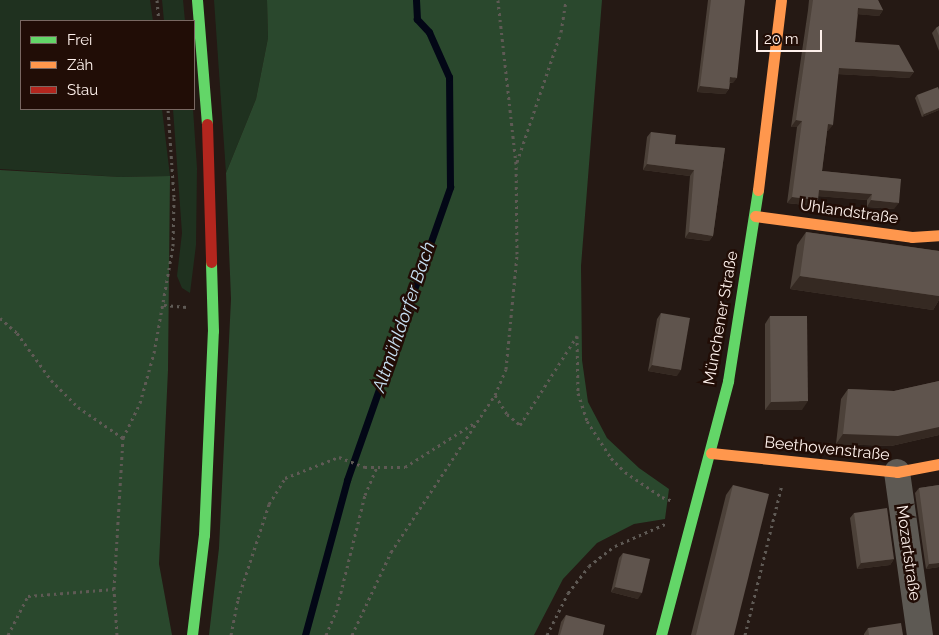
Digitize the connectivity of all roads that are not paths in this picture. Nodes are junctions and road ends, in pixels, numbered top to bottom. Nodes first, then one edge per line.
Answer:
1 (197, 0) edge
2 (781, 0) edge
3 (755, 216) junction
4 (939, 235) edge
5 (712, 453) junction
6 (939, 464) edge
7 (897, 472) junction
8 (192, 635) edge
9 (661, 635) edge
10 (920, 635) edge

1 - 8 street
2 - 3 street, Münchener Straße
3 - 4 street, Uhlandstraße
3 - 5 street, Münchener Straße
5 - 7 street, Beethovenstraße
5 - 9 street, Münchener Straße
6 - 7 street, Beethovenstraße
7 - 10 street, Mozartstraße

